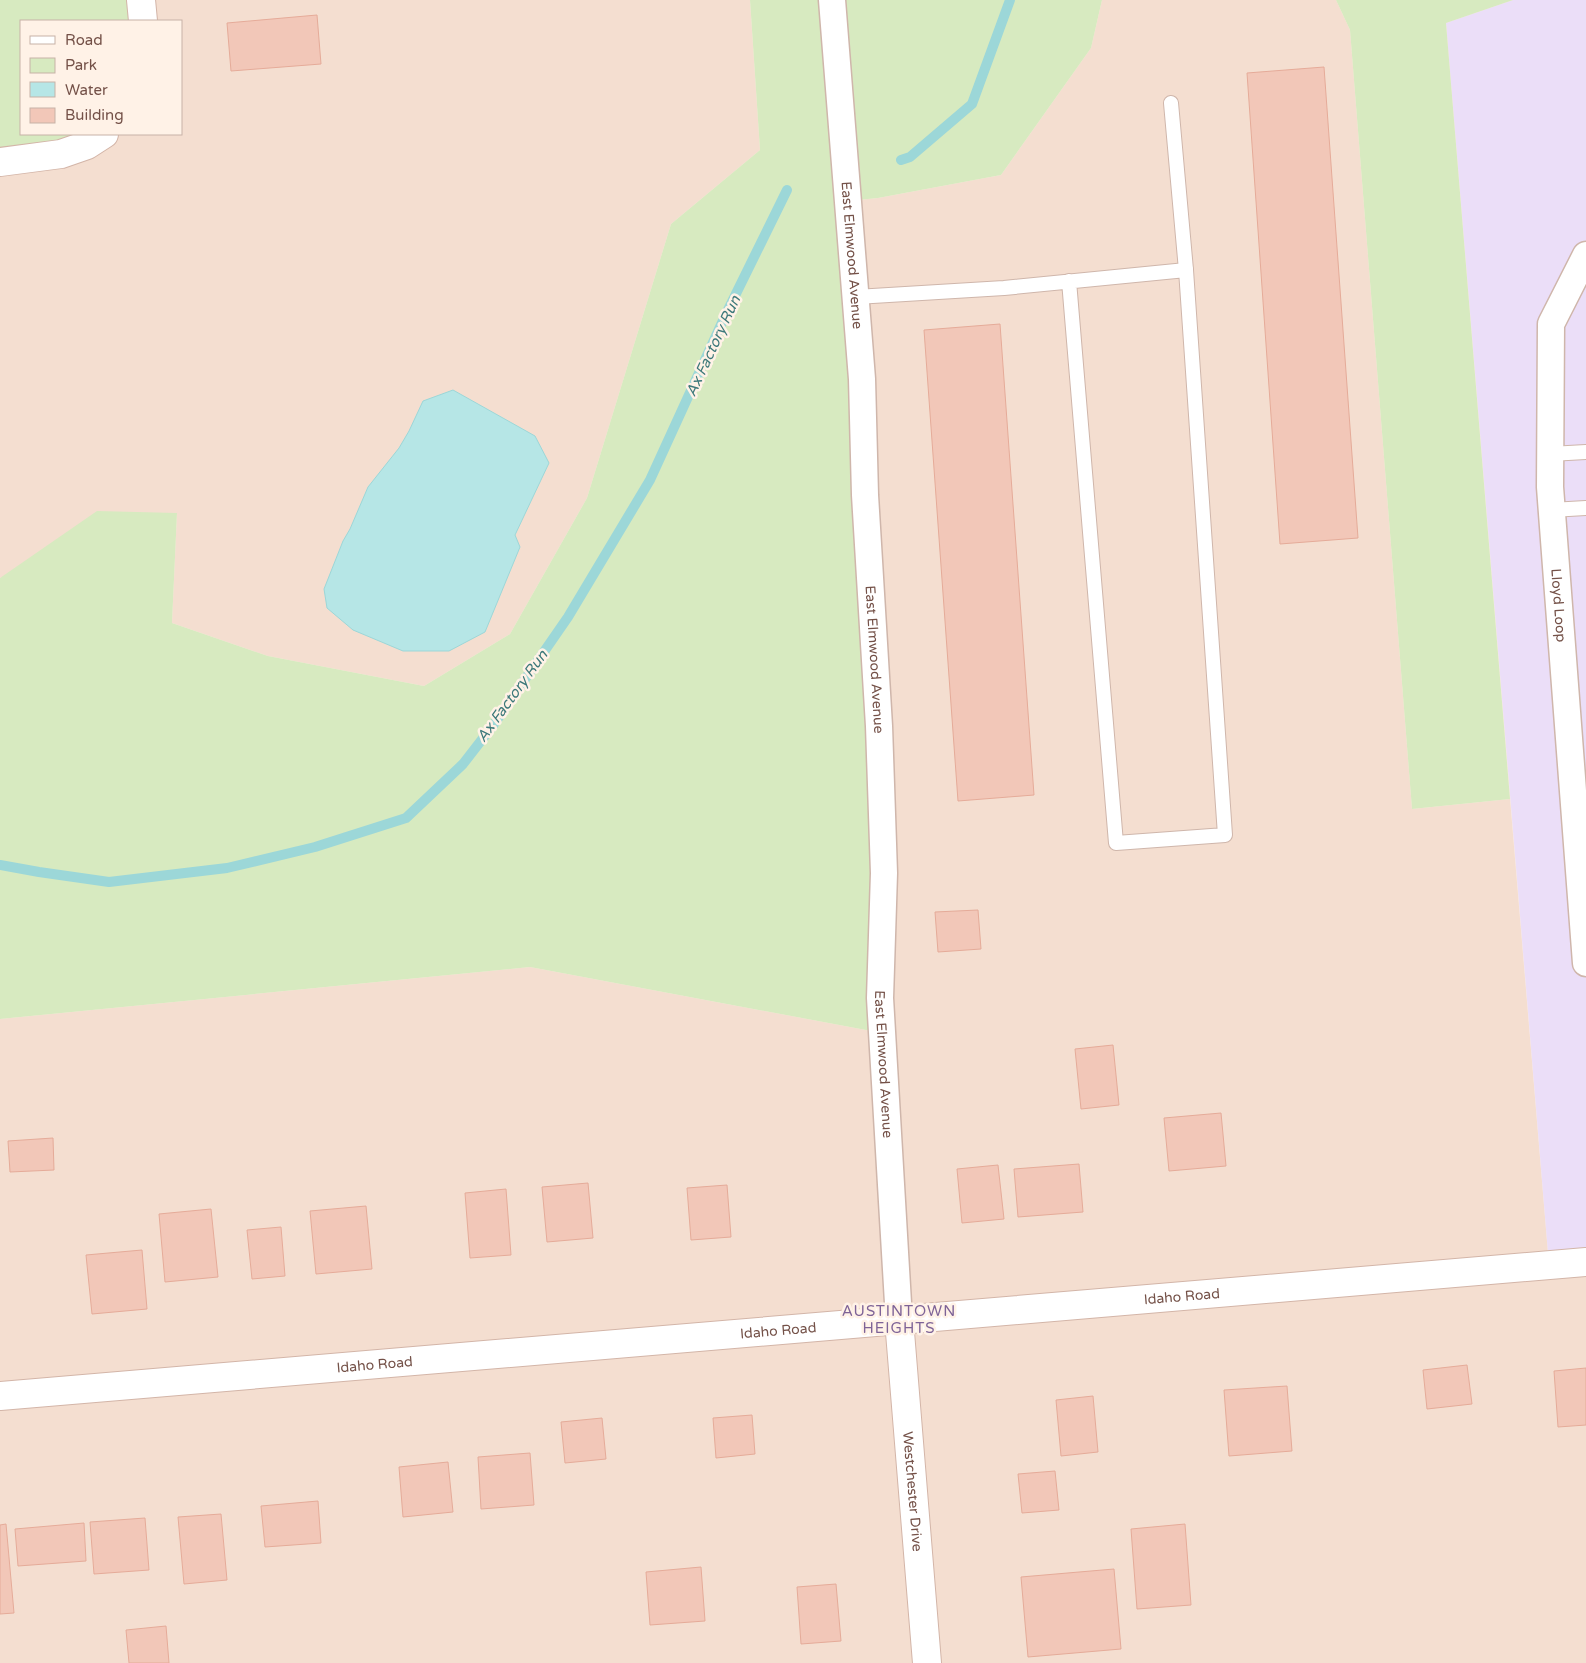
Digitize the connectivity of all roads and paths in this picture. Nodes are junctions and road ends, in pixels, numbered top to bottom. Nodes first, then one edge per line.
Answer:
1 (141, 0) edge
2 (832, 0) edge
3 (143, 20) edge
4 (1171, 103) dead end
5 (103, 135) edge
6 (0, 162) edge
7 (1586, 255) edge
8 (1186, 270) junction
9 (1069, 282) junction
10 (856, 297) junction
11 (1586, 452) edge
12 (1550, 454) junction
13 (1586, 508) edge
14 (1552, 510) junction
15 (1586, 963) edge
16 (1586, 1262) edge
17 (899, 1320) junction
18 (0, 1396) edge
19 (927, 1663) edge

1 - 3 street
2 - 10 street, East Elmwood Avenue
4 - 8 lane
5 - 6 street
7 - 12 street, Lloyd Loop
8 - 9 lane
8 - 9 lane
9 - 10 lane
10 - 17 street, East Elmwood Avenue
11 - 12 lane
12 - 14 street, Lloyd Loop
13 - 14 lane
14 - 15 street, Lloyd Loop
16 - 17 street, Idaho Road
17 - 18 street, Idaho Road
17 - 19 street, Westchester Drive

